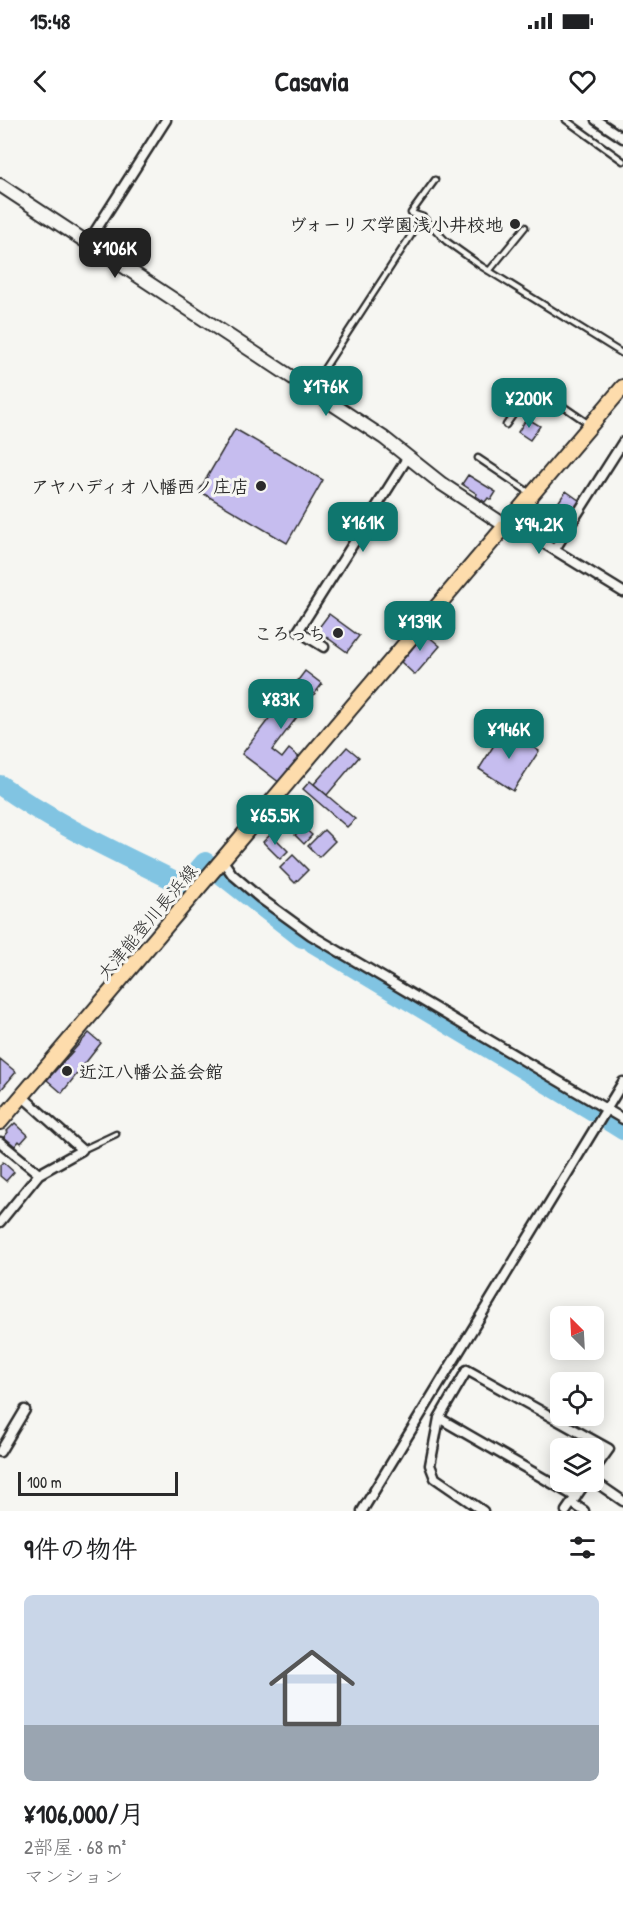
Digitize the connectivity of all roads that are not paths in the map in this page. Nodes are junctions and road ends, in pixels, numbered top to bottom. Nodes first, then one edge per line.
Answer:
1 (166, 120) edge
2 (566, 120) edge
3 (596, 120) edge
4 (623, 138) edge
5 (623, 161) edge
6 (435, 180) dead end
7 (0, 185) edge
8 (423, 217) junction
9 (525, 227) dead end
10 (87, 244) junction
11 (489, 271) junction
12 (623, 354) edge
13 (623, 387) edge
14 (311, 389) junction
15 (506, 425) dead end
16 (591, 425) junction
17 (623, 442) edge
18 (408, 457) junction
19 (478, 458) dead end
20 (532, 494) junction
21 (506, 526) junction
22 (555, 549) junction
23 (623, 592) edge
24 (324, 647) dead end
25 (223, 861) junction
26 (623, 1082) edge
27 (22, 1096) junction
28 (607, 1109) junction
29 (623, 1119) edge
30 (0, 1122) edge
31 (116, 1134) dead end
32 (0, 1142) edge
33 (82, 1150) junction
34 (39, 1174) junction
35 (0, 1222) edge
36 (25, 1410) dead end
37 (439, 1418) junction
38 (589, 1438) edge
39 (0, 1452) edge
40 (604, 1488) edge
41 (579, 1492) edge
42 (574, 1500) junction
43 (623, 1501) edge
44 (362, 1511) edge
45 (483, 1511) edge
46 (566, 1511) edge
47 (585, 1511) edge

1 - 10 street
2 - 5 lane
3 - 4 street
6 - 8 lane
7 - 10 street
8 - 11 lane
8 - 14 lane
9 - 11 lane
10 - 14 street
11 - 12 lane
13 - 16 main road, 大津能登川長浜線
14 - 18 street
15 - 16 lane
16 - 20 main road, 大津能登川長浜線
17 - 22 street
18 - 21 street
18 - 24 street
19 - 20 lane
20 - 21 main road, 大津能登川長浜線
21 - 22 street
21 - 25 main road, 大津能登川長浜線
22 - 23 street
25 - 27 main road, 大津能登川長浜線
25 - 28 street
26 - 28 street
27 - 30 main road, 大津能登川長浜線
27 - 33 street
28 - 29 street
28 - 44 street
31 - 33 lane
32 - 34 street
33 - 34 street
34 - 35 street
36 - 39 street
37 - 38 street
37 - 42 street
37 - 45 street
40 - 43 street
41 - 42 street
42 - 46 street
42 - 47 street

